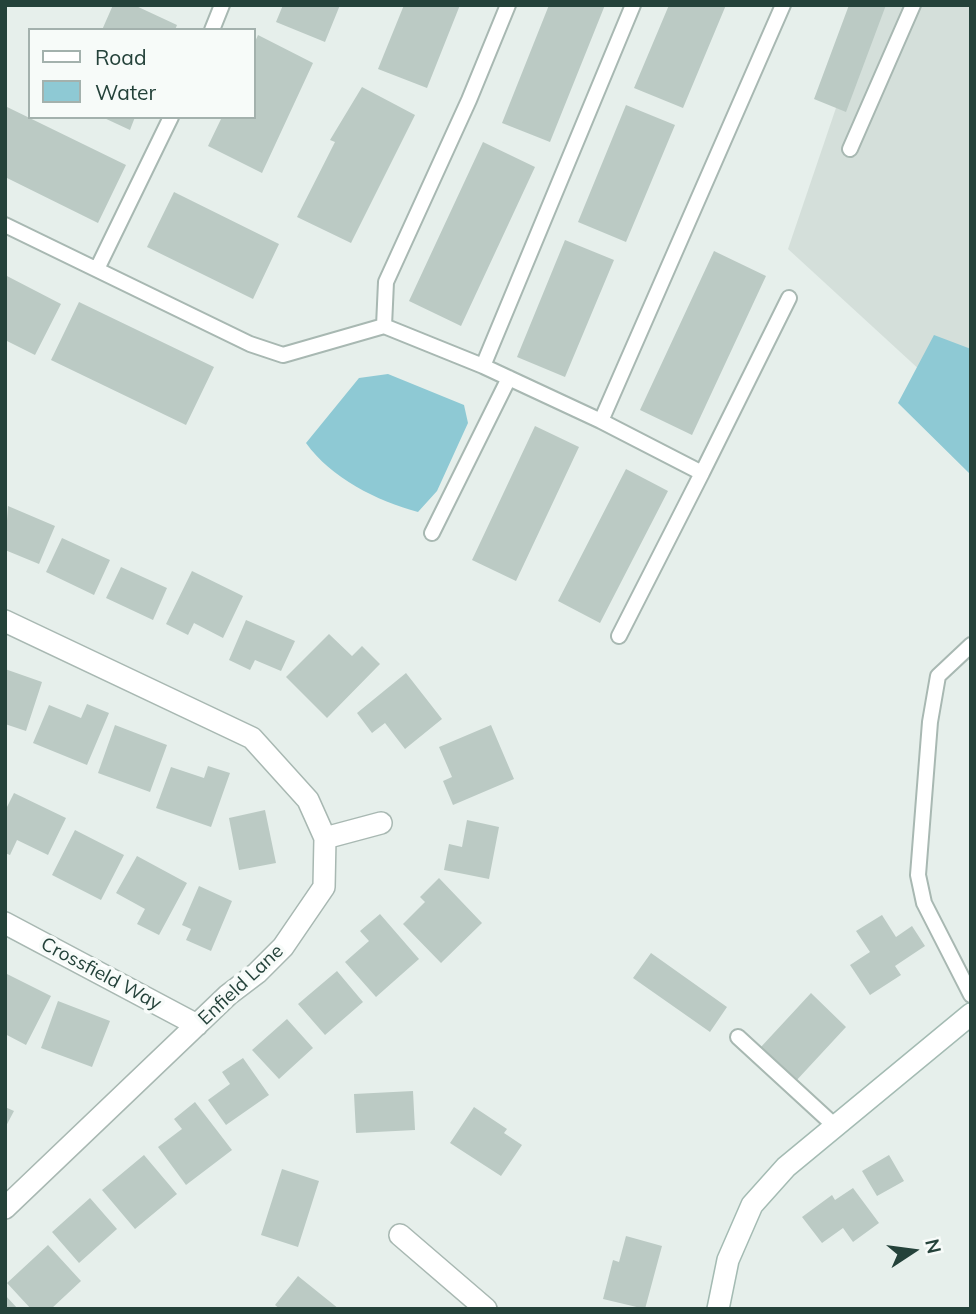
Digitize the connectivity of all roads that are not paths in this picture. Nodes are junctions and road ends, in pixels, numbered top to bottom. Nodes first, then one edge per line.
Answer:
1 (222, 5) edge
2 (508, 5) edge
3 (633, 5) edge
4 (783, 5) edge
5 (913, 5) edge
6 (213, 28) edge
7 (170, 119) edge
8 (850, 149) dead end
9 (5, 225) edge
10 (97, 269) junction
11 (789, 298) dead end
12 (384, 326) junction
13 (483, 366) junction
14 (509, 378) junction
15 (601, 421) junction
16 (702, 473) junction
17 (432, 533) dead end
18 (5, 621) edge
19 (619, 636) dead end
20 (971, 645) edge
21 (381, 823) dead end
22 (326, 838) junction
23 (5, 923) edge
24 (971, 995) edge
25 (971, 1014) edge
26 (197, 1025) junction
27 (738, 1037) dead end
28 (836, 1128) junction
29 (5, 1208) edge
30 (400, 1235) dead end
31 (486, 1309) edge
32 (719, 1309) edge

1 - 6 lane
2 - 12 lane
3 - 13 lane
4 - 15 lane
5 - 8 lane
7 - 10 lane
9 - 10 lane
10 - 12 lane
11 - 16 lane
12 - 13 lane
13 - 14 lane
14 - 15 lane
14 - 17 lane
15 - 16 lane
16 - 19 lane
18 - 22 street, Enfield Lane
20 - 24 lane
21 - 22 street
22 - 26 street, Enfield Lane
23 - 26 street, Crossfield Way
25 - 28 street
26 - 29 street, Enfield Lane
27 - 28 lane
28 - 32 street
30 - 31 street

